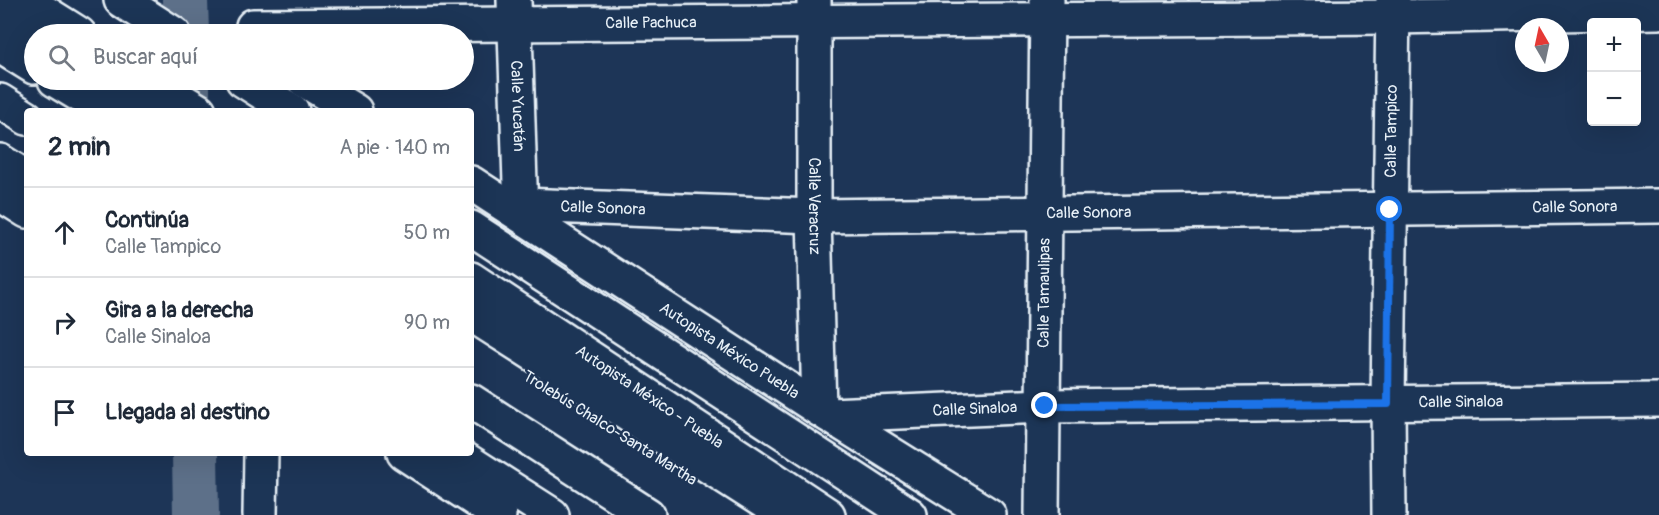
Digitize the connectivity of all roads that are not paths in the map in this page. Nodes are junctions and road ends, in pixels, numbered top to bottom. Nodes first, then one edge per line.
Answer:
1 (25, 0) edge
2 (121, 0) edge
3 (1393, 8) edge
4 (814, 10) edge
5 (1047, 10) edge
6 (0, 11) edge
7 (515, 12) edge
8 (1659, 12) edge
9 (253, 20) edge
10 (63, 24) edge
11 (158, 24) edge
12 (24, 26) edge
13 (0, 46) edge
14 (24, 61) edge
15 (71, 90) edge
16 (120, 90) edge
17 (165, 90) edge
18 (259, 90) edge
19 (320, 90) edge
20 (0, 101) edge
21 (101, 108) edge
22 (148, 108) edge
23 (194, 108) edge
24 (287, 108) edge
25 (349, 108) edge
26 (24, 116) edge
27 (0, 161) edge
28 (24, 176) edge
29 (474, 185) edge
30 (0, 194) edge
31 (1659, 206) edge
32 (24, 209) edge
33 (521, 210) junction
34 (1390, 210) junction
35 (1045, 213) junction
36 (814, 216) junction
37 (474, 230) edge
38 (474, 281) edge
39 (474, 316) edge
40 (474, 342) edge
41 (1659, 400) edge
42 (474, 403) edge
43 (1388, 404) junction
44 (1045, 406) junction
45 (824, 412) junction
46 (261, 456) edge
47 (409, 456) edge
48 (459, 456) edge
49 (911, 465) junction
50 (897, 507) edge
51 (542, 513) edge
52 (260, 515) edge
53 (499, 515) edge
54 (648, 515) edge
55 (748, 515) edge
56 (785, 515) edge
57 (828, 515) edge
58 (989, 515) edge
59 (1042, 515) edge
60 (1389, 515) edge

1 - 10 main road
2 - 11 main road
3 - 5 main road, Calle Pachuca
3 - 8 main road, Calle Pachuca
3 - 34 main road, Calle Tampico
4 - 5 main road, Calle Pachuca
4 - 7 main road, Calle Pachuca
4 - 36 main road, Calle Veracruz
5 - 35 main road, Calle Tamaulipas
6 - 12 main road
7 - 9 main road, Calle Pachuca
7 - 33 main road, Calle Yucatán
13 - 14 main road
15 - 21 main road
16 - 22 main road
17 - 23 main road
18 - 24 main road
19 - 25 main road
20 - 26 main road
27 - 28 main road
29 - 33 main road, Autopista México Puebla
30 - 32 main road
31 - 34 main road, Calle Sonora
33 - 36 main road, Calle Sonora
33 - 45 main road, Autopista México Puebla
34 - 35 main road, Calle Sonora
34 - 43 main road, Calle Tampico
35 - 36 main road, Calle Sonora
35 - 44 main road, Calle Tamaulipas
36 - 45 main road, Calle Veracruz
37 - 50 main road
38 - 57 main road, Autopista México - Puebla
39 - 56 main road
40 - 55 main road, Trolebús Chalco-Santa Martha
41 - 43 main road, Calle Sinaloa
42 - 54 main road
43 - 44 main road, Calle Sinaloa
43 - 60 main road, Calle Tampico
44 - 45 main road, Calle Sinaloa
44 - 59 main road, Calle Tamaulipas
45 - 49 main road, Autopista México Puebla
46 - 52 main road
47 - 53 main road
48 - 51 main road
49 - 50 main road
49 - 58 main road, Autopista México Puebla

